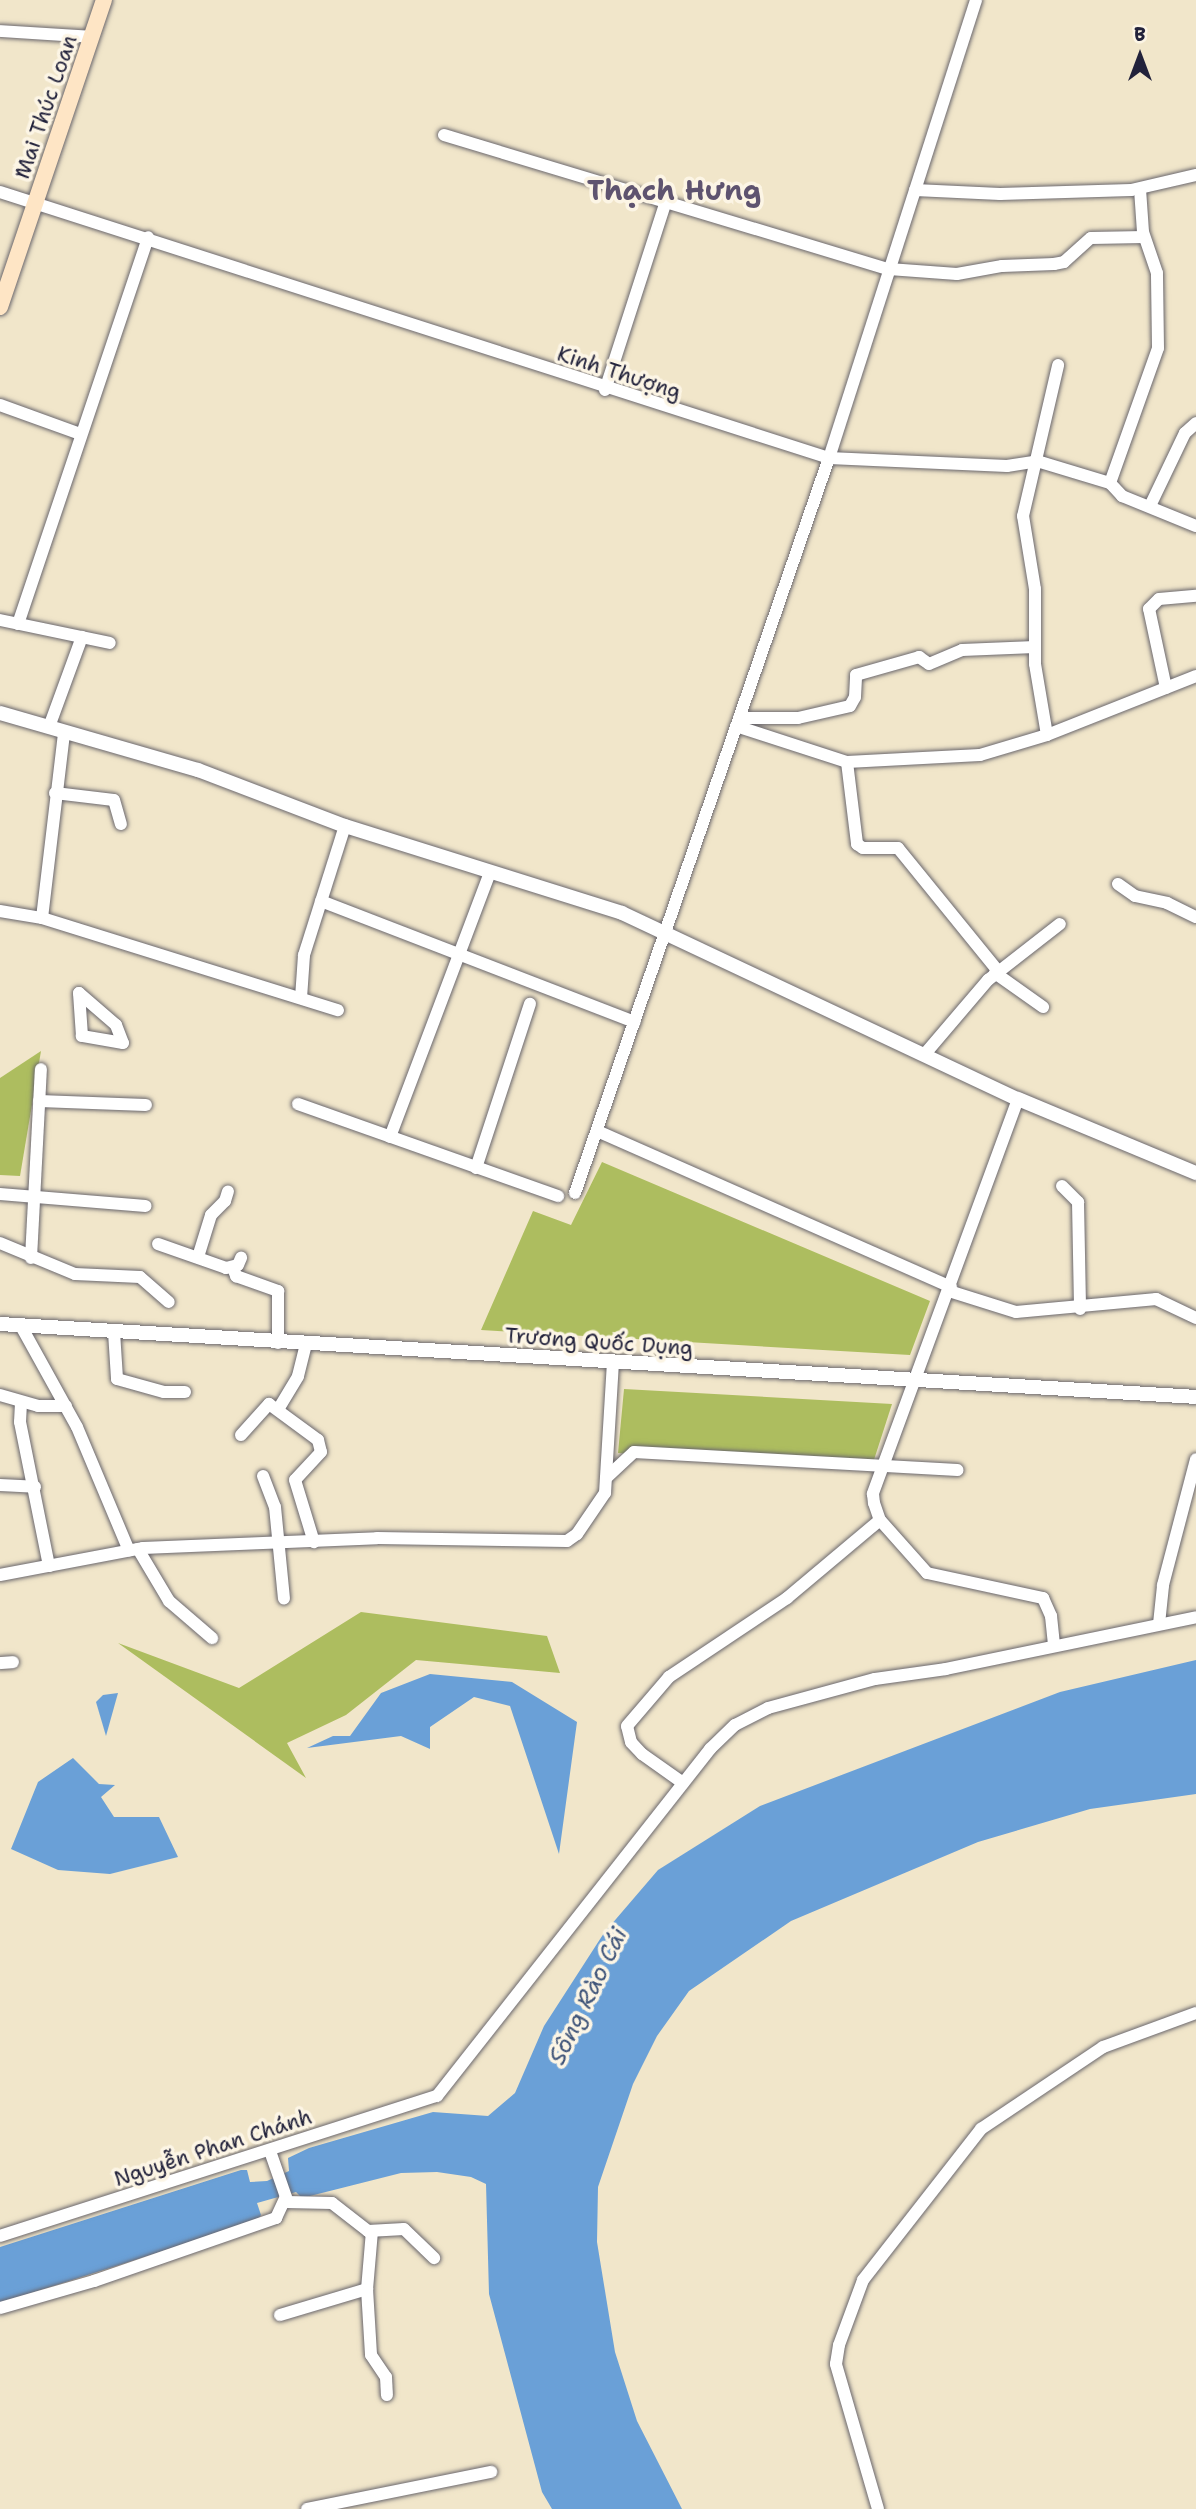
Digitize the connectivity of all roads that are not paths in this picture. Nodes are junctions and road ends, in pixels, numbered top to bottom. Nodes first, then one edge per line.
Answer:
1 (104, 0) edge
2 (976, 0) edge
3 (0, 31) edge
4 (92, 37) junction
5 (444, 135) dead end
6 (1196, 175) edge
7 (1140, 189) junction
8 (915, 190) junction
9 (0, 192) edge
10 (666, 201) junction
11 (36, 202) junction
12 (148, 237) junction
13 (1144, 237) junction
14 (890, 269) junction
15 (0, 307) edge
16 (1058, 365) dead end
17 (605, 390) junction
18 (0, 405) edge
19 (1196, 423) edge
20 (80, 434) junction
21 (829, 458) junction
22 (1037, 461) junction
23 (1110, 484) junction
24 (1150, 506) junction
25 (1196, 526) edge
26 (1196, 596) edge
27 (0, 620) edge
28 (19, 624) junction
29 (82, 637) junction
30 (110, 643) dead end
31 (1035, 647) junction
32 (1196, 676) edge
33 (1166, 688) junction
34 (0, 713) edge
35 (738, 722) junction
36 (49, 727) junction
37 (64, 733) junction
38 (1047, 735) junction
39 (848, 762) junction
40 (55, 793) junction
41 (121, 824) dead end
42 (345, 825) junction
43 (490, 872) junction
44 (1118, 884) dead end
45 (321, 901) junction
46 (0, 911) edge
47 (1196, 917) edge
48 (42, 918) junction
49 (1059, 924) dead end
50 (664, 933) junction
51 (458, 954) junction
52 (996, 972) junction
53 (301, 998) junction
54 (530, 1004) dead end
55 (1043, 1007) dead end
56 (338, 1010) dead end
57 (635, 1022) junction
58 (923, 1055) junction
59 (41, 1069) dead end
60 (1018, 1099) junction
61 (39, 1101) junction
62 (298, 1104) dead end
63 (146, 1105) dead end
64 (597, 1131) junction
65 (390, 1138) junction
66 (476, 1168) junction
67 (1196, 1174) edge
68 (1062, 1186) dead end
69 (228, 1191) dead end
70 (575, 1193) dead end
71 (0, 1194) edge
72 (558, 1196) dead end
73 (34, 1197) junction
74 (146, 1206) dead end
75 (0, 1243) edge
76 (158, 1244) dead end
77 (198, 1257) junction
78 (32, 1258) junction
79 (950, 1289) junction
80 (169, 1302) dead end
81 (1080, 1309) junction
82 (1196, 1318) edge
83 (0, 1324) edge
84 (21, 1326) junction
85 (114, 1332) junction
86 (278, 1343) junction
87 (306, 1345) junction
88 (613, 1363) junction
89 (913, 1383) junction
90 (185, 1392) dead end
91 (0, 1395) edge
92 (1196, 1397) edge
93 (21, 1403) junction
94 (66, 1406) junction
95 (279, 1408) junction
96 (241, 1435) dead end
97 (1196, 1459) edge
98 (883, 1466) junction
99 (957, 1470) dead end
100 (263, 1476) dead end
101 (606, 1478) junction
102 (0, 1485) edge
103 (35, 1487) junction
104 (880, 1520) junction
105 (314, 1542) junction
106 (278, 1544) junction
107 (134, 1550) junction
108 (49, 1566) junction
109 (0, 1575) edge
110 (284, 1599) dead end
111 (1196, 1617) edge
112 (1159, 1625) junction
113 (212, 1638) dead end
114 (1054, 1643) junction
115 (683, 1783) junction
116 (1196, 2012) edge
117 (270, 2151) junction
118 (286, 2199) junction
119 (372, 2231) junction
120 (0, 2236) edge
121 (434, 2258) dead end
122 (367, 2289) junction
123 (0, 2308) edge
124 (280, 2315) dead end
125 (387, 2395) dead end
126 (491, 2472) dead end
127 (307, 2509) edge
128 (878, 2509) edge

1 - 4 main road, Mai Thúc Loan
2 - 8 street
3 - 4 street
4 - 11 main road, Mai Thúc Loan
5 - 10 street
6 - 7 street
7 - 8 street
7 - 13 street
8 - 14 street
9 - 11 street, Kinh Thượng
10 - 14 street
10 - 17 street
11 - 12 street, Kinh Thượng
11 - 15 main road, Mai Thúc Loan
12 - 17 street, Kinh Thượng
12 - 20 street
13 - 14 street
13 - 23 street
14 - 21 street
16 - 22 street
17 - 21 street, Kinh Thượng
18 - 20 street
19 - 24 street
20 - 28 street
21 - 22 street, Kinh Thượng
21 - 35 street
22 - 23 street, Kinh Thượng
22 - 31 street
23 - 24 street, Kinh Thượng
24 - 25 street, Kinh Thượng
26 - 33 street
27 - 28 street
28 - 29 street
29 - 30 street
29 - 36 street
31 - 35 street
31 - 38 street
32 - 33 street
33 - 38 street
34 - 36 street
35 - 39 street
35 - 50 street
36 - 37 street
37 - 40 street
37 - 42 street
38 - 39 street
39 - 52 street
40 - 41 street
40 - 48 street
42 - 43 street
42 - 45 street
43 - 50 street
43 - 51 street
44 - 47 street
45 - 51 street
45 - 53 street
46 - 48 street
48 - 53 street
49 - 52 street
50 - 57 street
50 - 58 street
51 - 57 street
51 - 65 street
52 - 55 street
52 - 58 street
53 - 56 street
54 - 66 street
57 - 64 street
58 - 60 street
59 - 61 street
60 - 67 street
60 - 79 street
61 - 63 street
61 - 73 street
62 - 65 street
64 - 70 street
64 - 79 street
65 - 66 street
66 - 72 street
68 - 81 street
69 - 77 street
71 - 73 street
73 - 74 street
73 - 78 street
75 - 78 street
76 - 77 street
77 - 86 street
78 - 80 street
79 - 81 street
79 - 89 street
81 - 82 street
83 - 84 street, Trương Quốc Dụng
84 - 85 street, Trương Quốc Dụng
84 - 94 street
85 - 86 street, Trương Quốc Dụng
85 - 90 street
86 - 87 street, Trương Quốc Dụng
87 - 88 street, Trương Quốc Dụng
87 - 95 street
88 - 89 street, Trương Quốc Dụng
88 - 101 street
89 - 92 street, Trương Quốc Dụng
89 - 98 street
91 - 93 street
93 - 94 street
93 - 103 street
94 - 107 street
95 - 96 street
95 - 105 street
97 - 112 street
98 - 99 street
98 - 101 street
98 - 104 street
100 - 106 street
101 - 105 street
102 - 103 street
103 - 108 street
104 - 114 street
104 - 115 street
105 - 106 street
106 - 107 street
106 - 110 street
107 - 108 street
107 - 113 street
108 - 109 street
111 - 112 street
112 - 114 street
114 - 115 street
115 - 117 street, Nguyễn Phan Chánh
116 - 128 street
117 - 118 street
117 - 120 street, Nguyễn Phan Chánh
118 - 119 street
118 - 123 street
119 - 121 street
119 - 122 street
122 - 124 street
122 - 125 street
126 - 127 street

